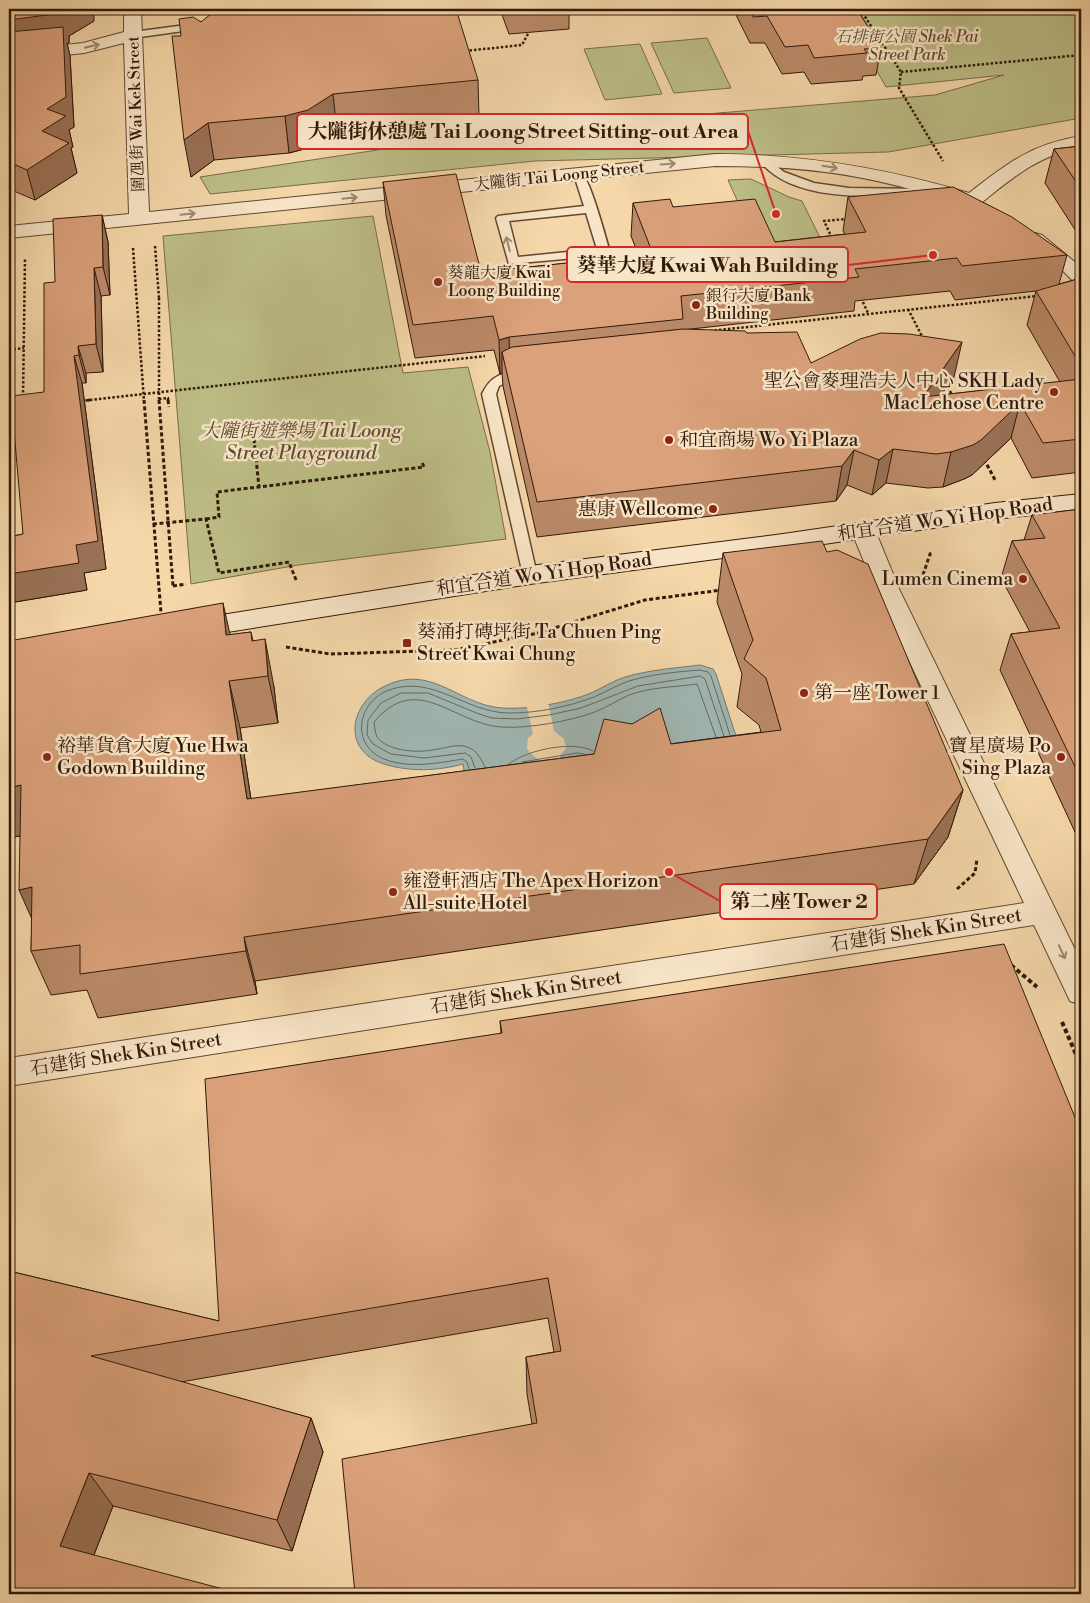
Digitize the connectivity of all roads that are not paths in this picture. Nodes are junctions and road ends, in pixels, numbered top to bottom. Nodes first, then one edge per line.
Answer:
1 (132, 9) edge
2 (203, 29) edge
3 (133, 35) junction
4 (9, 56) edge
5 (1081, 142) edge
6 (580, 174) junction
7 (973, 200) junction
8 (592, 209) junction
9 (990, 210) edge
10 (139, 218) junction
11 (1020, 228) edge
12 (9, 232) edge
13 (1081, 278) edge
14 (537, 374) edge
15 (1081, 502) edge
16 (863, 530) junction
17 (530, 575) junction
18 (163, 625) edge
19 (1044, 912) junction
20 (1081, 992) edge
21 (9, 1072) edge

1 - 3 street, 圍乪街 Wai Kek Street
2 - 3 lane
4 -> 3 street
3 - 10 street, 圍乪街 Wai Kek Street
5 - 7 street
6 -> 7 street, 大隴街 Tai Loong Street
6 - 8 lane
10 -> 6 street, 大隴街 Tai Loong Street
7 - 9 street, 大隴街 Tai Loong Street
8 -> 8 lane
10 - 12 street, 大隴街 Tai Loong Street
11 - 13 street
14 - 17 lane
15 - 16 street, 和宜合道 Wo Yi Hop Road
16 - 17 street, 和宜合道 Wo Yi Hop Road
16 - 19 street
17 - 18 street, 和宜合道 Wo Yi Hop Road
19 -> 20 street
19 - 21 street, 石建街 Shek Kin Street

